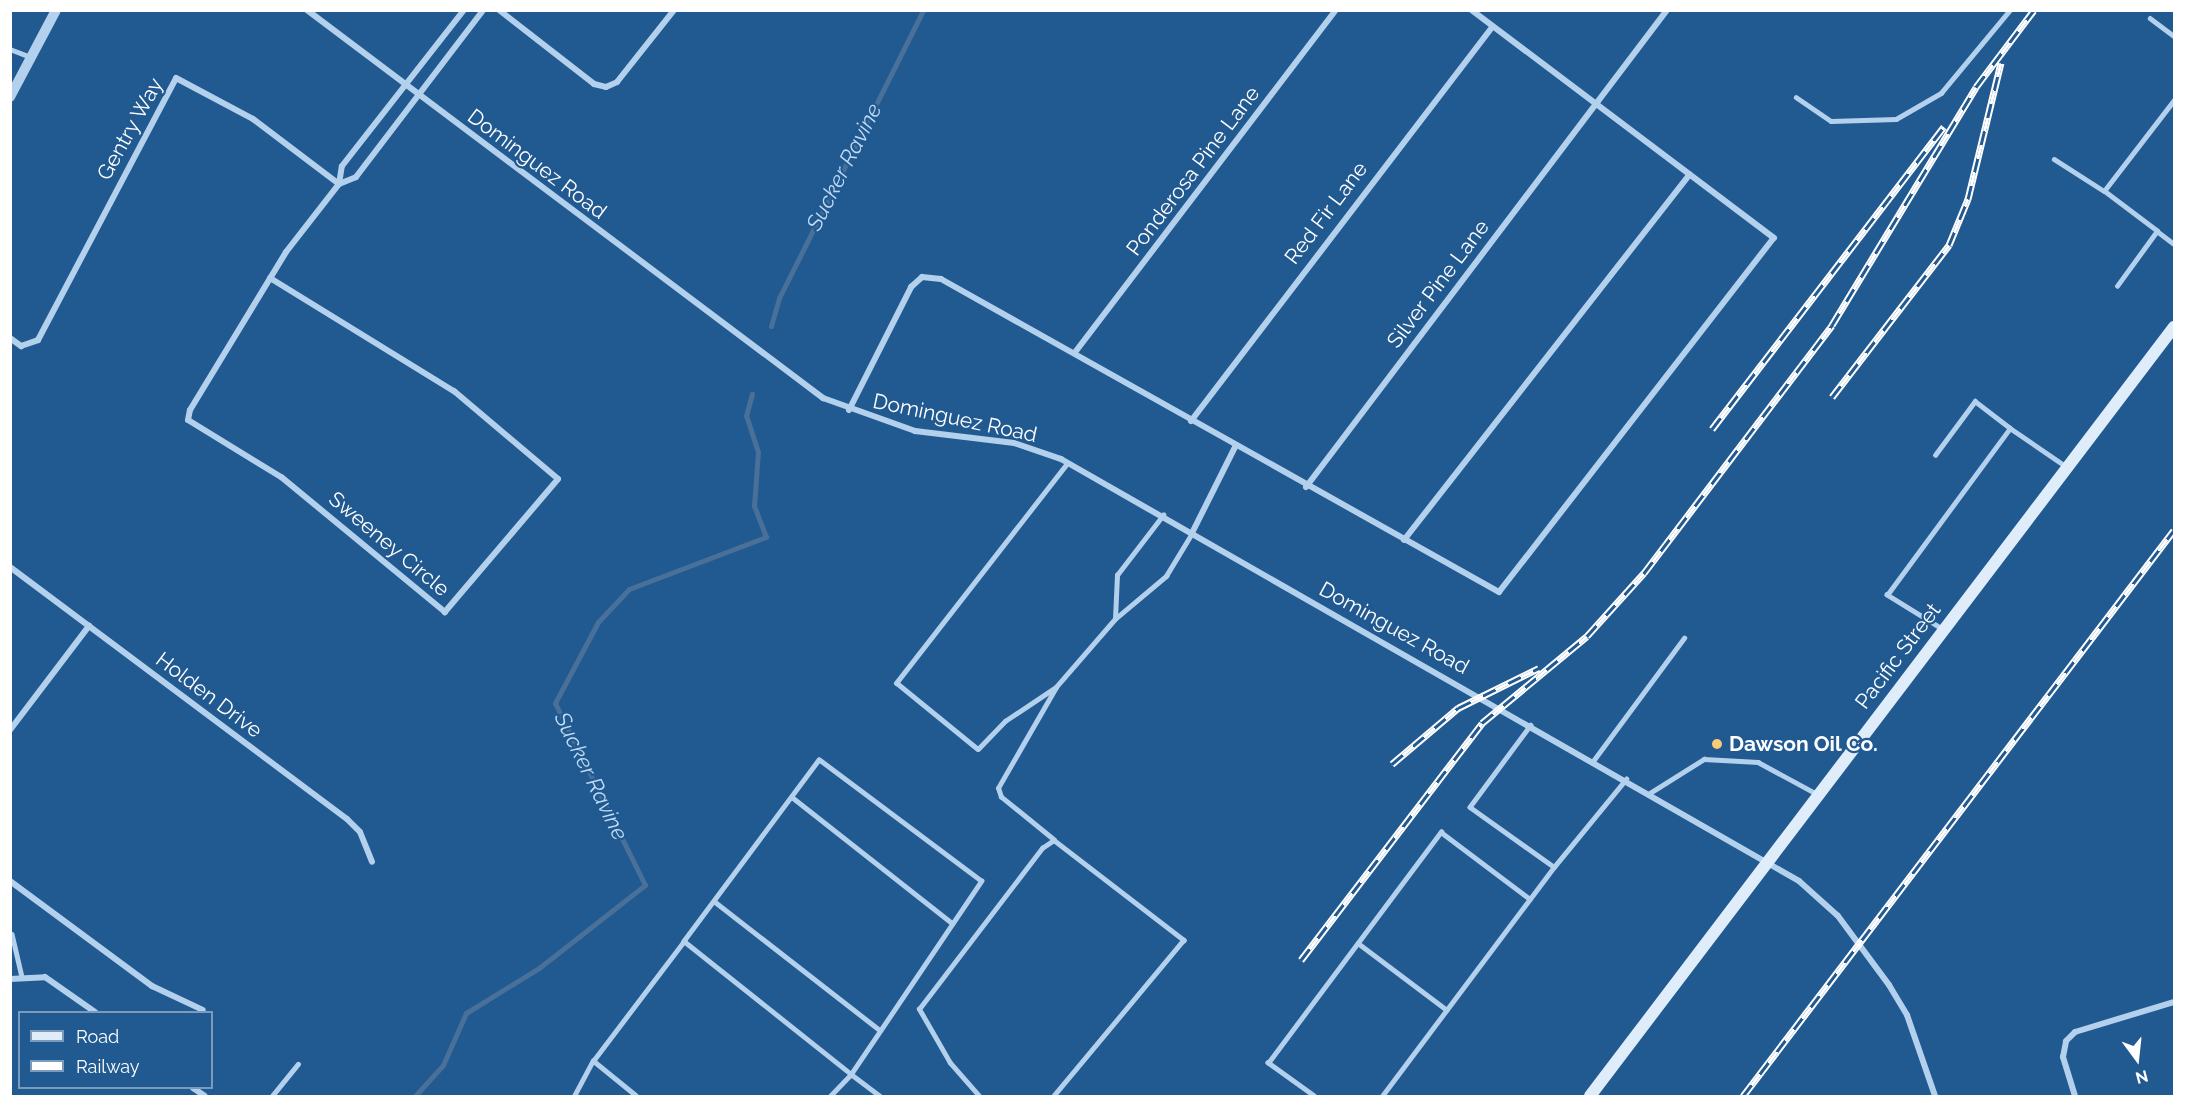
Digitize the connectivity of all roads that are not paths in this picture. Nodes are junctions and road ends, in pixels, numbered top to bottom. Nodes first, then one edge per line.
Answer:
1 (56, 10) edge
2 (307, 10) edge
3 (464, 10) edge
4 (483, 10) edge
5 (499, 10) edge
6 (674, 10) edge
7 (1336, 10) edge
8 (1471, 10) edge
9 (1666, 10) edge
10 (2010, 10) edge
11 (2150, 18) dead end
12 (1492, 27) junction
13 (2175, 36) edge
14 (10, 49) edge
15 (32, 57) junction
16 (405, 85) junction
17 (420, 96) junction
18 (10, 97) edge
19 (1796, 97) dead end
20 (2175, 100) edge
21 (1598, 102) junction
22 (2054, 159) dead end
23 (1690, 174) junction
24 (339, 184) junction
25 (2104, 191) junction
26 (2157, 231) junction
27 (2175, 244) edge
28 (270, 278) junction
29 (2116, 286) dead end
30 (2175, 327) edge
31 (10, 338) edge
32 (1076, 351) junction
33 (849, 410) junction
34 (1191, 421) junction
35 (2010, 428) junction
36 (1235, 447) junction
37 (1935, 455) dead end
38 (1068, 463) junction
39 (2067, 467) junction
40 (1306, 487) junction
41 (1163, 515) junction
42 (1192, 532) junction
43 (1404, 540) junction
44 (10, 567) edge
45 (1115, 619) junction
46 (89, 626) junction
47 (1942, 630) junction
48 (1684, 638) dead end
49 (1056, 687) junction
50 (1531, 725) junction
51 (10, 730) edge
52 (1593, 761) junction
53 (1626, 779) junction
54 (1650, 794) junction
55 (1817, 794) junction
56 (792, 797) junction
57 (1054, 840) junction
58 (1766, 861) junction
59 (372, 862) dead end
60 (1554, 867) junction
61 (10, 881) edge
62 (1530, 899) junction
63 (714, 901) junction
64 (952, 923) junction
65 (12, 934) edge
66 (684, 941) junction
67 (1358, 943) junction
68 (22, 977) junction
69 (10, 980) edge
70 (2175, 1002) edge
71 (203, 1010) dead end
72 (1447, 1010) junction
73 (94, 1011) edge
74 (880, 1030) junction
75 (593, 1061) junction
76 (298, 1064) dead end
77 (851, 1074) junction
78 (272, 1096) edge
79 (574, 1096) edge
80 (636, 1096) edge
81 (830, 1096) edge
82 (880, 1096) edge
83 (978, 1096) edge
84 (1054, 1096) edge
85 (1314, 1096) edge
86 (1382, 1096) edge
87 (1590, 1096) edge
88 (1935, 1096) edge
89 (2075, 1096) edge

1 - 15 street
2 - 16 street, Dominguez Road
3 - 16 street, Sweeney Circle
4 - 17 street, Sweeney Circle
5 - 6 street
7 - 32 street, Ponderosa Pine Lane
8 - 12 street
9 - 21 street, Silver Pine Lane
10 - 19 lane
11 - 13 lane
12 - 21 street
12 - 34 street, Red Fir Lane
14 - 15 lane
15 - 18 street
16 - 17 street, Dominguez Road
16 - 24 street, Sweeney Circle
17 - 24 street, Sweeney Circle
17 - 33 street, Dominguez Road
20 - 25 lane
21 - 23 street
21 - 40 street, Silver Pine Lane
22 - 25 lane
23 - 43 street
23 - 43 street
24 - 28 street, Sweeney Circle
24 - 31 street, Gentry Way
25 - 26 lane
26 - 27 lane
26 - 29 lane
28 - 28 street, Sweeney Circle
30 - 39 main road, Pacific Street
32 - 33 street
32 - 34 street
33 - 38 street, Dominguez Road
34 - 36 street
35 - 37 lane
35 - 39 lane
35 - 47 lane
36 - 40 street
36 - 42 street
38 - 41 street, Dominguez Road
38 - 49 lane
39 - 47 main road, Pacific Street
40 - 43 street
41 - 42 street, Dominguez Road
41 - 45 lane
42 - 45 lane
42 - 50 street, Dominguez Road
44 - 46 street, Holden Drive
45 - 49 lane
46 - 51 street
46 - 59 street, Holden Drive
47 - 55 main road, Pacific Street
48 - 52 lane
49 - 57 lane
50 - 52 street, Dominguez Road
50 - 60 lane
52 - 53 street, Dominguez Road
53 - 54 street, Dominguez Road
53 - 60 lane
54 - 55 lane
54 - 58 street, Dominguez Road
55 - 58 main road, Pacific Street
56 - 63 lane
56 - 64 lane
56 - 64 lane
57 - 83 lane
57 - 84 lane
58 - 87 main road, Pacific Street
58 - 88 street, Dominguez Road
60 - 62 lane
61 - 71 street
62 - 67 lane
62 - 72 lane
63 - 66 lane
63 - 74 lane
64 - 74 lane
65 - 68 lane
66 - 75 lane
66 - 77 lane
67 - 72 lane
67 - 85 lane
68 - 69 street
68 - 73 street
70 - 89 street
72 - 86 lane
74 - 77 lane
75 - 79 lane
75 - 80 lane
76 - 78 lane
77 - 81 lane
77 - 82 lane

